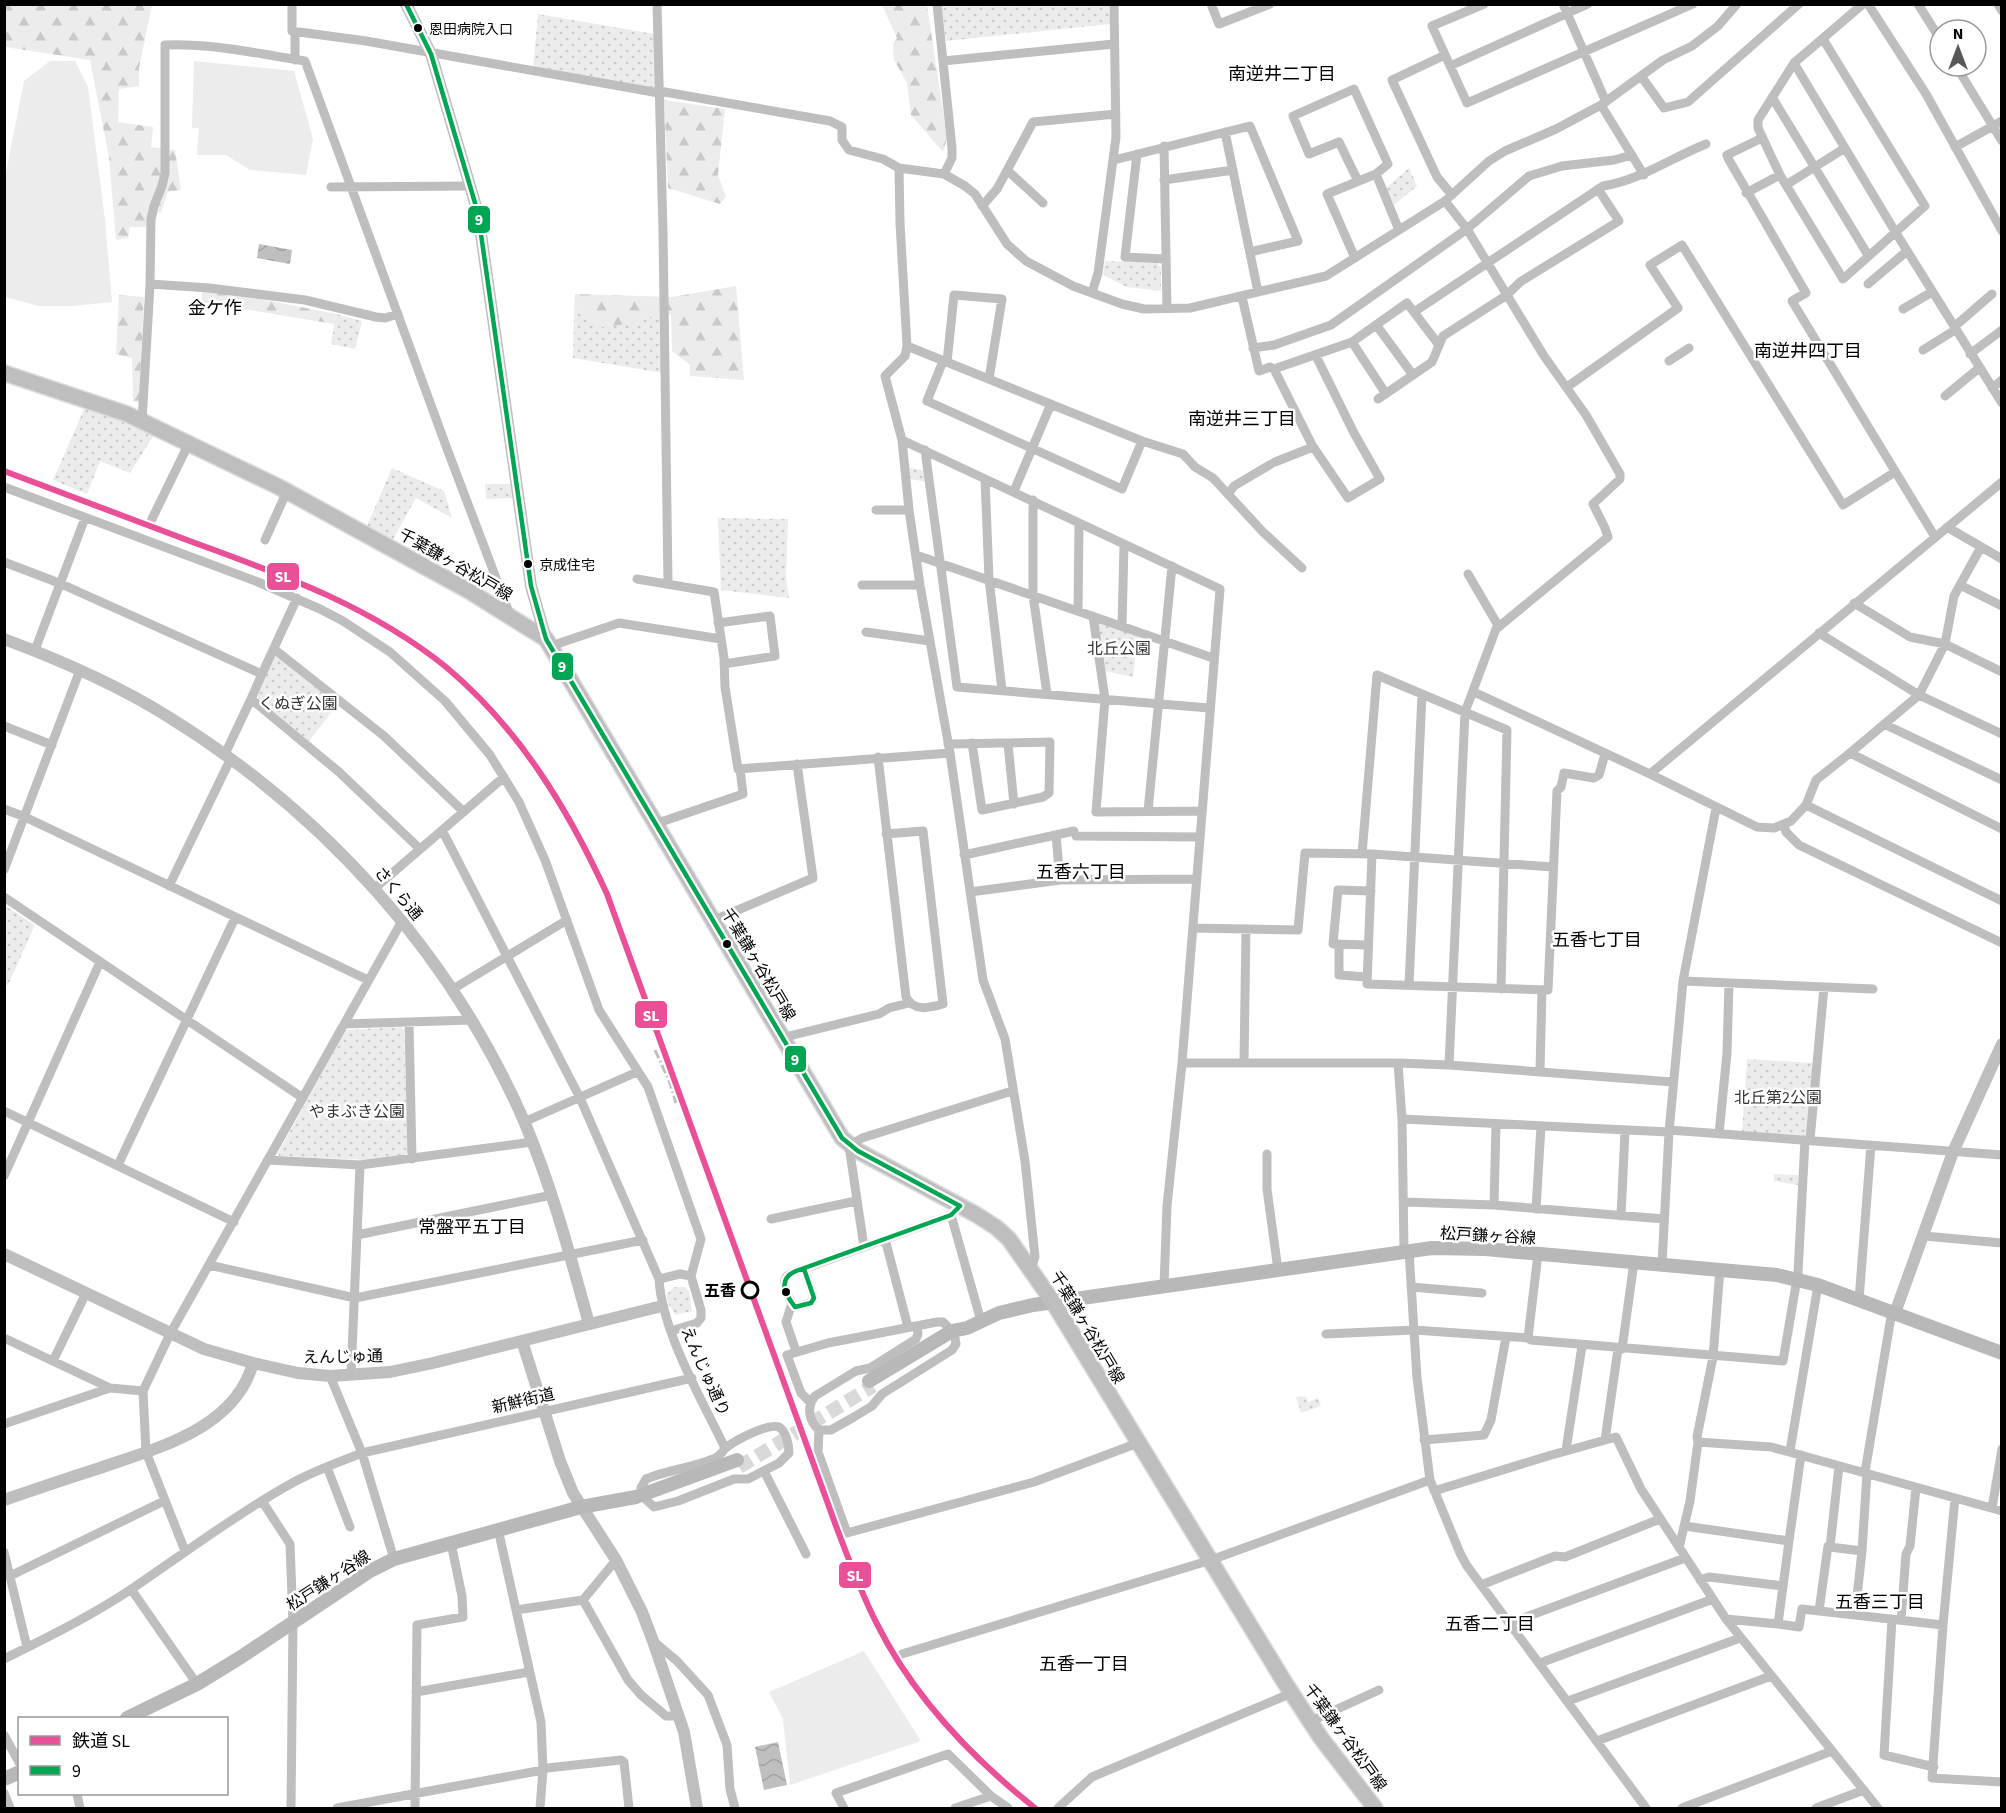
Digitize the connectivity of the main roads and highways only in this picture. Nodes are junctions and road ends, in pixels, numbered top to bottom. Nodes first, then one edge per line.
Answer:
1 (4, 373) edge
2 (1053, 1302) junction
3 (2001, 1353) edge
4 (871, 1383) tunnel mouth
5 (738, 1464) tunnel mouth
6 (131, 1717) edge
7 (18, 1773) edge
8 (4, 1779) edge
9 (1375, 1809) edge

1 - 2 main road, 千葉鎌ヶ谷松戸線
2 - 3 main road, 松戸鎌ヶ谷線
2 - 4 main road, 松戸鎌ヶ谷線
2 - 9 main road, 千葉鎌ヶ谷松戸線
5 - 6 main road, 松戸鎌ヶ谷線
7 - 8 main road

